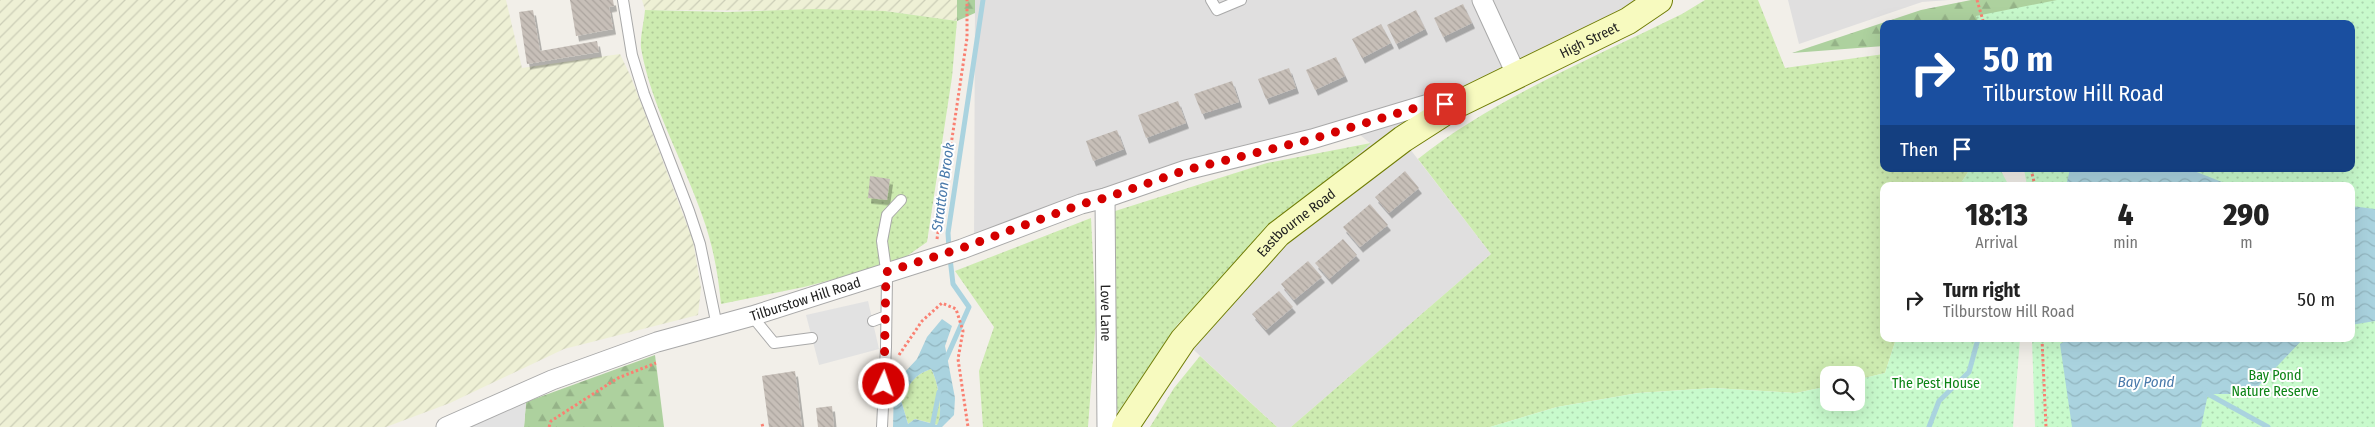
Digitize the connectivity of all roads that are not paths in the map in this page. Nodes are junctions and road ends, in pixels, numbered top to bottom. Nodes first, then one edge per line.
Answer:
1 (623, 0) edge
2 (1211, 0) edge
3 (1241, 0) edge
4 (1482, 0) edge
5 (1659, 0) edge
6 (1517, 76) junction
7 (1456, 106) junction
8 (1105, 198) junction
9 (901, 200) dead end
10 (886, 272) junction
11 (752, 316) junction
12 (886, 316) junction
13 (872, 321) dead end
14 (717, 326) junction
15 (812, 338) dead end
16 (446, 427) edge
17 (882, 427) edge
18 (1107, 427) edge
19 (1125, 427) edge

1 - 14 lane
2 - 3 lane
4 - 6 street
5 - 6 main road, High Street
6 - 7 main road, Eastbourne Road
7 - 8 street, Tilburstow Hill Road
7 - 19 main road, Eastbourne Road
8 - 10 street, Tilburstow Hill Road
8 - 18 street, Love Lane
9 - 10 lane
10 - 11 street, Tilburstow Hill Road
10 - 12 lane
11 - 14 street, Tilburstow Hill Road
11 - 15 lane
12 - 13 lane
12 - 17 lane
14 - 16 street, Tilburstow Hill Road

